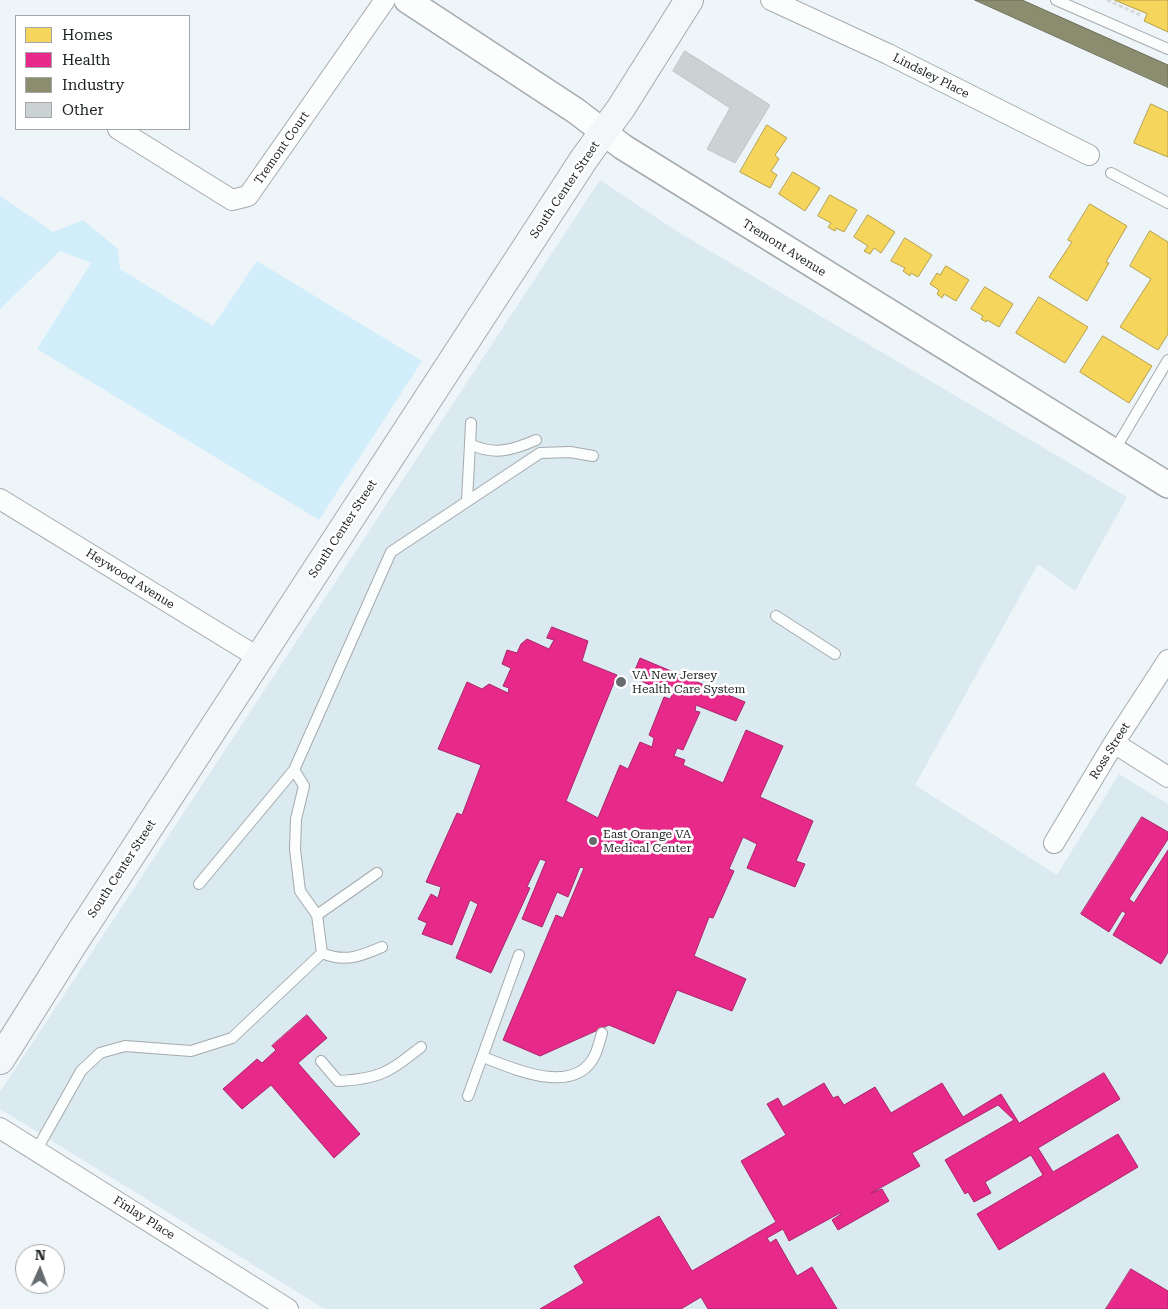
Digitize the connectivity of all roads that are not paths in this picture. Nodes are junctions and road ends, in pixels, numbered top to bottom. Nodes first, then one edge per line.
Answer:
1 (385, 0) edge
2 (407, 0) edge
3 (689, 0) edge
4 (771, 0) edge
5 (1056, 0) edge
6 (1168, 50) edge
7 (120, 130) edge
8 (603, 133) junction
9 (1089, 154) dead end
10 (1111, 173) dead end
11 (1168, 202) edge
12 (1168, 360) edge
13 (471, 423) dead end
14 (536, 440) dead end
15 (470, 444) junction
16 (1114, 452) junction
17 (593, 456) dead end
18 (1168, 485) edge
19 (0, 499) edge
20 (467, 500) junction
21 (776, 616) dead end
22 (835, 654) dead end
23 (259, 658) junction
24 (1168, 660) edge
25 (1114, 743) junction
26 (294, 770) junction
27 (1168, 776) edge
28 (1054, 843) dead end
29 (377, 873) dead end
30 (199, 884) dead end
31 (316, 915) junction
32 (382, 947) dead end
33 (322, 953) junction
34 (519, 956) dead end
35 (602, 1033) dead end
36 (421, 1046) dead end
37 (484, 1057) junction
38 (0, 1060) edge
39 (322, 1061) dead end
40 (468, 1096) dead end
41 (0, 1128) edge
42 (36, 1151) junction
43 (288, 1309) edge

1 - 7 street, Tremont Court
2 - 8 street, Tremont Avenue
3 - 8 main road, South Center Street
4 - 9 street, Lindsley Place
5 - 6 lane
8 - 16 street, Tremont Avenue
8 - 23 main road, South Center Street
10 - 11 lane
12 - 16 lane
13 - 15 lane
14 - 15 lane
15 - 20 lane
16 - 18 street, Tremont Avenue
17 - 20 lane
19 - 23 street, Heywood Avenue
20 - 26 lane
21 - 22 lane
23 - 38 main road, South Center Street
24 - 25 street, Ross Street
25 - 27 street
25 - 28 street, Ross Street
26 - 30 lane
26 - 31 lane
29 - 31 lane
31 - 33 lane
32 - 33 lane
33 - 42 lane
34 - 37 lane
35 - 37 lane
36 - 39 lane
37 - 40 lane
41 - 42 street, Finlay Place
42 - 43 street, Finlay Place

